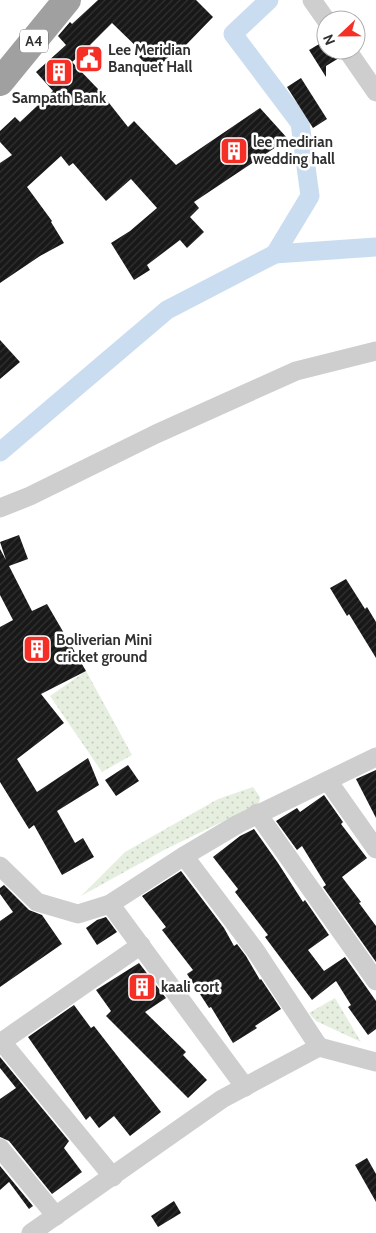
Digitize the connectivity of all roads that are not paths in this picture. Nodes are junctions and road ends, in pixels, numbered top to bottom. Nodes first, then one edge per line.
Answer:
1 (67, 0) edge
2 (354, 60) edge
3 (0, 82) edge
4 (376, 92) edge
5 (376, 351) edge
6 (0, 508) edge
7 (376, 757) edge
8 (328, 781) junction
9 (257, 813) junction
10 (376, 849) edge
11 (184, 856) junction
12 (0, 866) edge
13 (110, 904) junction
14 (141, 945) junction
15 (376, 982) edge
16 (1, 1042) edge
17 (319, 1047) junction
18 (376, 1062) edge
19 (245, 1086) junction
20 (0, 1148) edge
21 (112, 1177) junction
22 (56, 1216) junction
23 (31, 1233) edge

1 - 3 highway, A4
2 - 4 street
5 - 6 street
7 - 8 street
8 - 9 street
8 - 10 street
9 - 11 street
9 - 15 street
11 - 13 street
11 - 17 street
12 - 13 street
13 - 14 street
14 - 16 street
14 - 19 street
16 - 21 street
17 - 18 street
17 - 19 street
19 - 21 street
20 - 22 street
21 - 22 street
22 - 23 street

